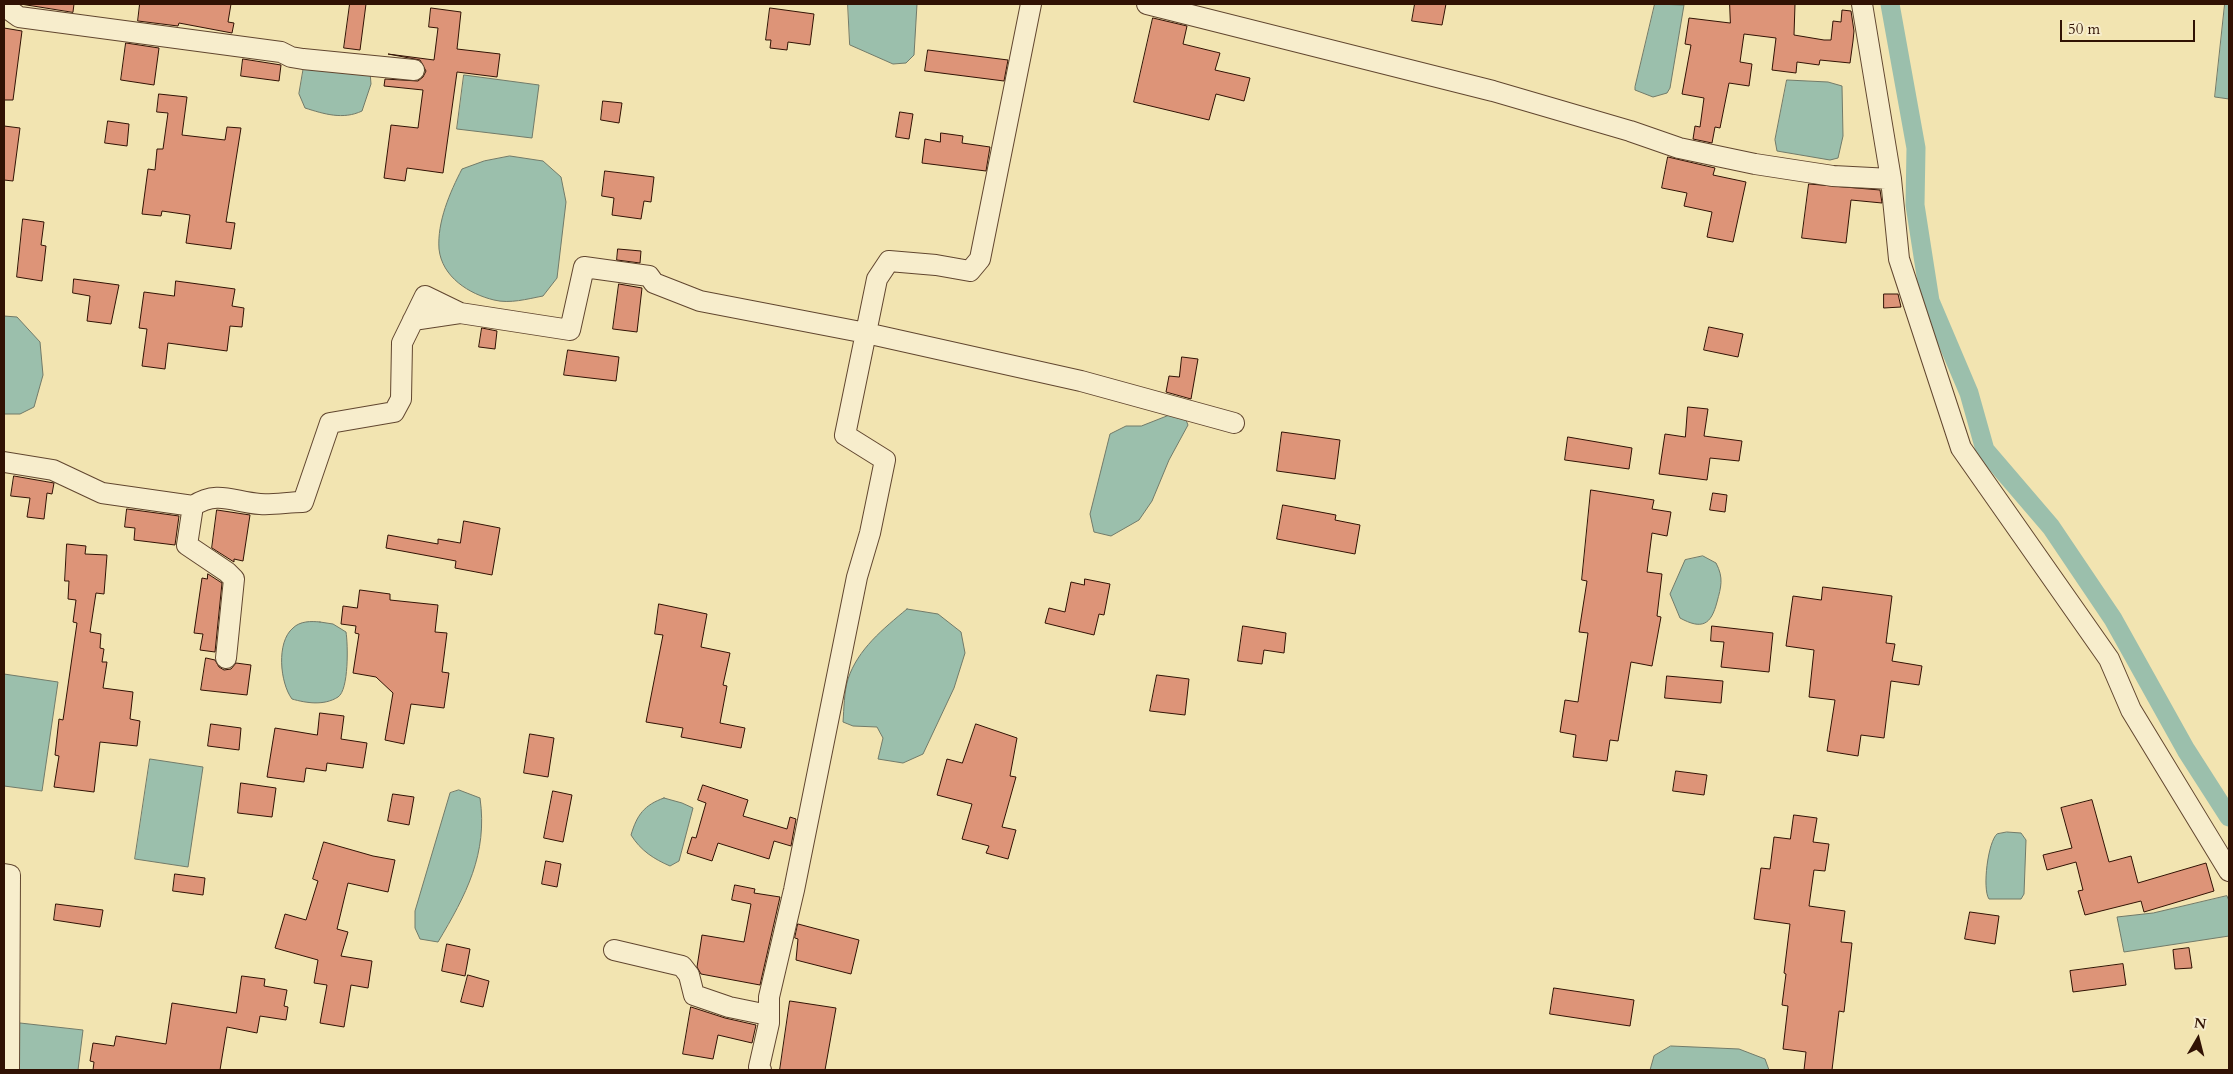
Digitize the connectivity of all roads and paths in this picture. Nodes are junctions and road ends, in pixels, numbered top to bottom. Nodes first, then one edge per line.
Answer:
1 (1031, 4) edge
2 (1147, 4) edge
3 (1862, 4) edge
4 (4, 6) edge
5 (414, 70) dead end
6 (1891, 179) junction
7 (866, 333) junction
8 (1234, 423) dead end
9 (4, 462) edge
10 (193, 506) junction
11 (226, 658) dead end
12 (2229, 871) edge
13 (4, 874) edge
14 (614, 950) dead end
15 (768, 1016) junction
16 (9, 1070) edge
17 (761, 1070) edge

1 - 7 street
2 - 6 street
3 - 6 street
4 - 5 street
6 - 12 street
7 - 8 street
7 - 10 street
7 - 15 street
9 - 10 street
10 - 11 street
13 - 16 street
14 - 15 street
15 - 17 street

